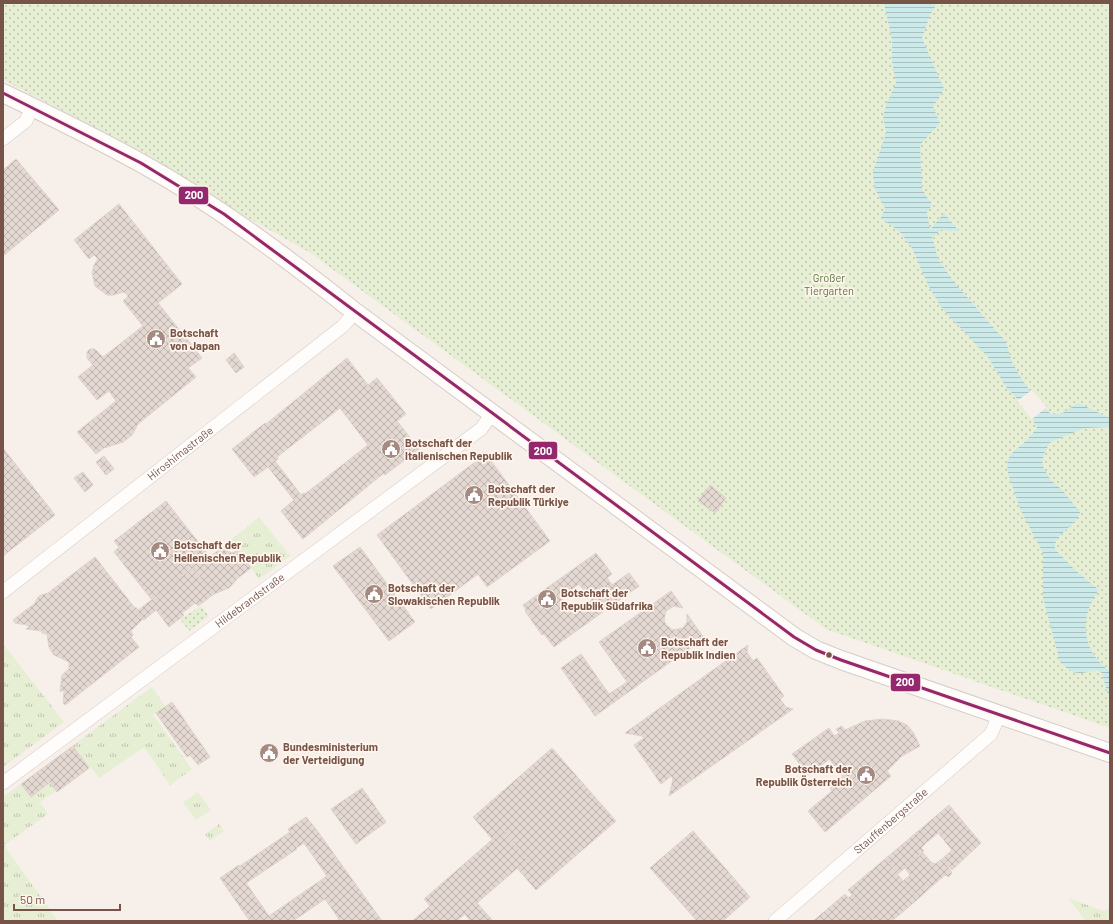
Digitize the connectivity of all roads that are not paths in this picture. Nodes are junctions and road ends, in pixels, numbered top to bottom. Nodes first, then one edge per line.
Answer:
1 (3, 93) edge
2 (32, 107) junction
3 (3, 139) edge
4 (355, 312) junction
5 (492, 414) junction
6 (3, 592) edge
7 (999, 715) junction
8 (1110, 753) edge
9 (3, 783) edge
10 (775, 921) edge

1 - 2 main road
2 - 3 street
2 - 4 main road
4 - 5 main road
4 - 6 street, Hiroshimastraße
5 - 7 main road
5 - 9 street, Hildebrandstraße
7 - 8 main road
7 - 10 street, Stauffenbergstraße

